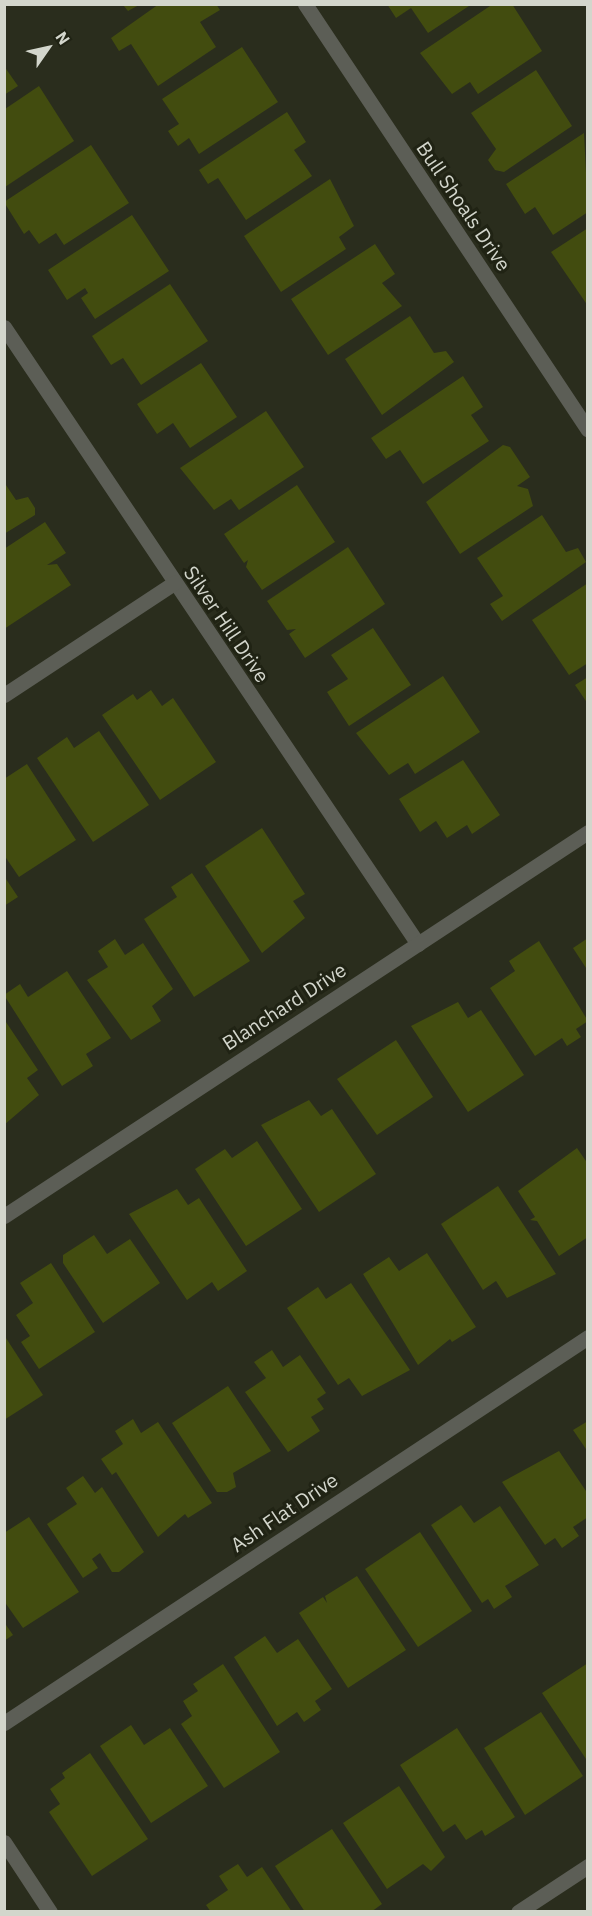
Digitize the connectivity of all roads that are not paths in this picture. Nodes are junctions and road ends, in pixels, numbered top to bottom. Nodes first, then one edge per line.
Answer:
1 (305, 4) edge
2 (4, 327) edge
3 (588, 430) edge
4 (174, 583) junction
5 (4, 695) edge
6 (588, 832) edge
7 (418, 944) junction
8 (4, 1216) edge
9 (588, 1337) edge
10 (4, 1723) edge
11 (4, 1842) edge
12 (588, 1866) edge
13 (50, 1911) edge
14 (518, 1911) edge

1 - 3 street, Bull Shoals Drive
2 - 4 street, Silver Hill Drive
4 - 5 street
4 - 7 street, Silver Hill Drive
6 - 7 street, Blanchard Drive
7 - 8 street, Blanchard Drive
9 - 10 street, Ash Flat Drive
11 - 13 street
12 - 14 street

